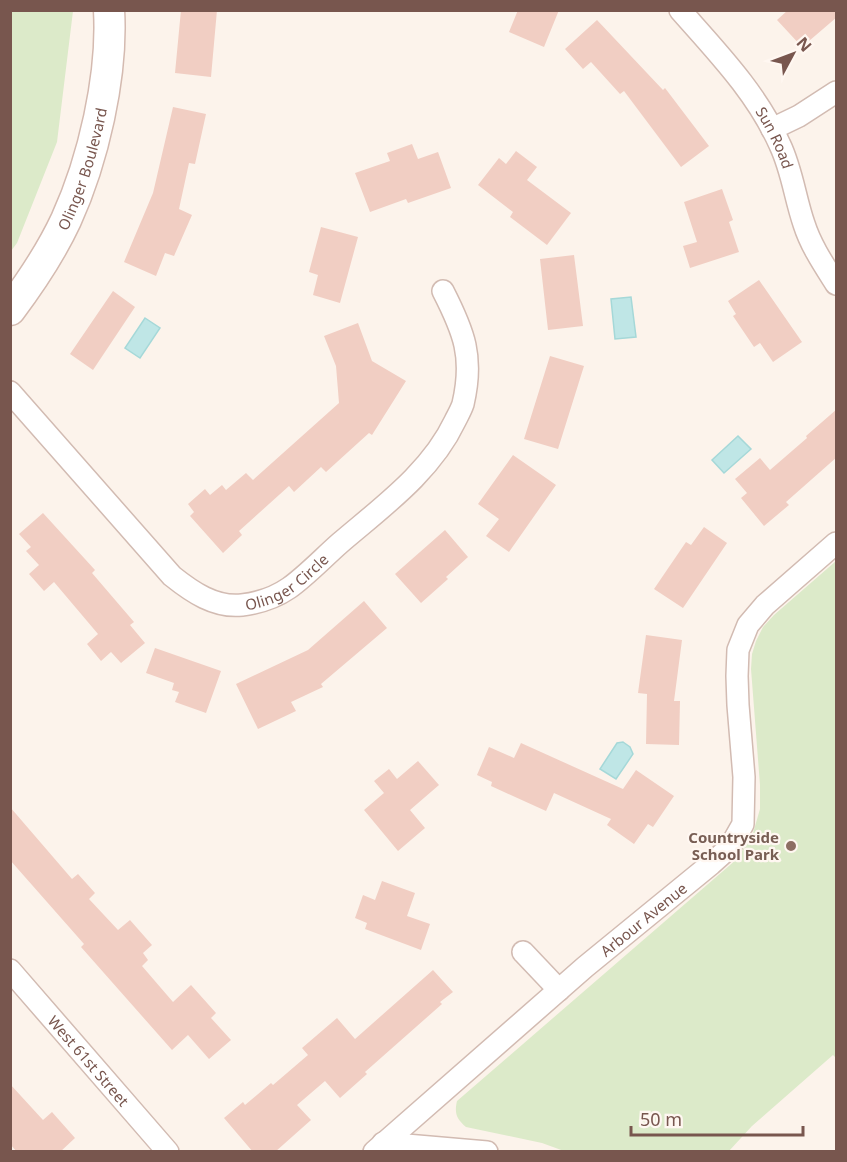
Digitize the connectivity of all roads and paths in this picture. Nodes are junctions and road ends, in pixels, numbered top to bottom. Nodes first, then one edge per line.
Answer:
1 (109, 10) edge
2 (680, 10) edge
3 (837, 92) edge
4 (772, 129) junction
5 (837, 284) edge
6 (443, 291) dead end
7 (10, 310) edge
8 (10, 392) edge
9 (837, 543) edge
10 (523, 952) dead end
11 (10, 969) edge
12 (559, 990) junction
13 (378, 1148) edge
14 (168, 1152) edge
15 (487, 1152) edge

1 - 7 street, Olinger Boulevard
2 - 4 street, Sun Road
3 - 4 street
4 - 5 street, Sun Road
6 - 8 street, Olinger Circle
9 - 12 street, Arbour Avenue
10 - 12 street
11 - 14 street, West 61st Street
12 - 13 street, Arbour Avenue
13 - 15 street

